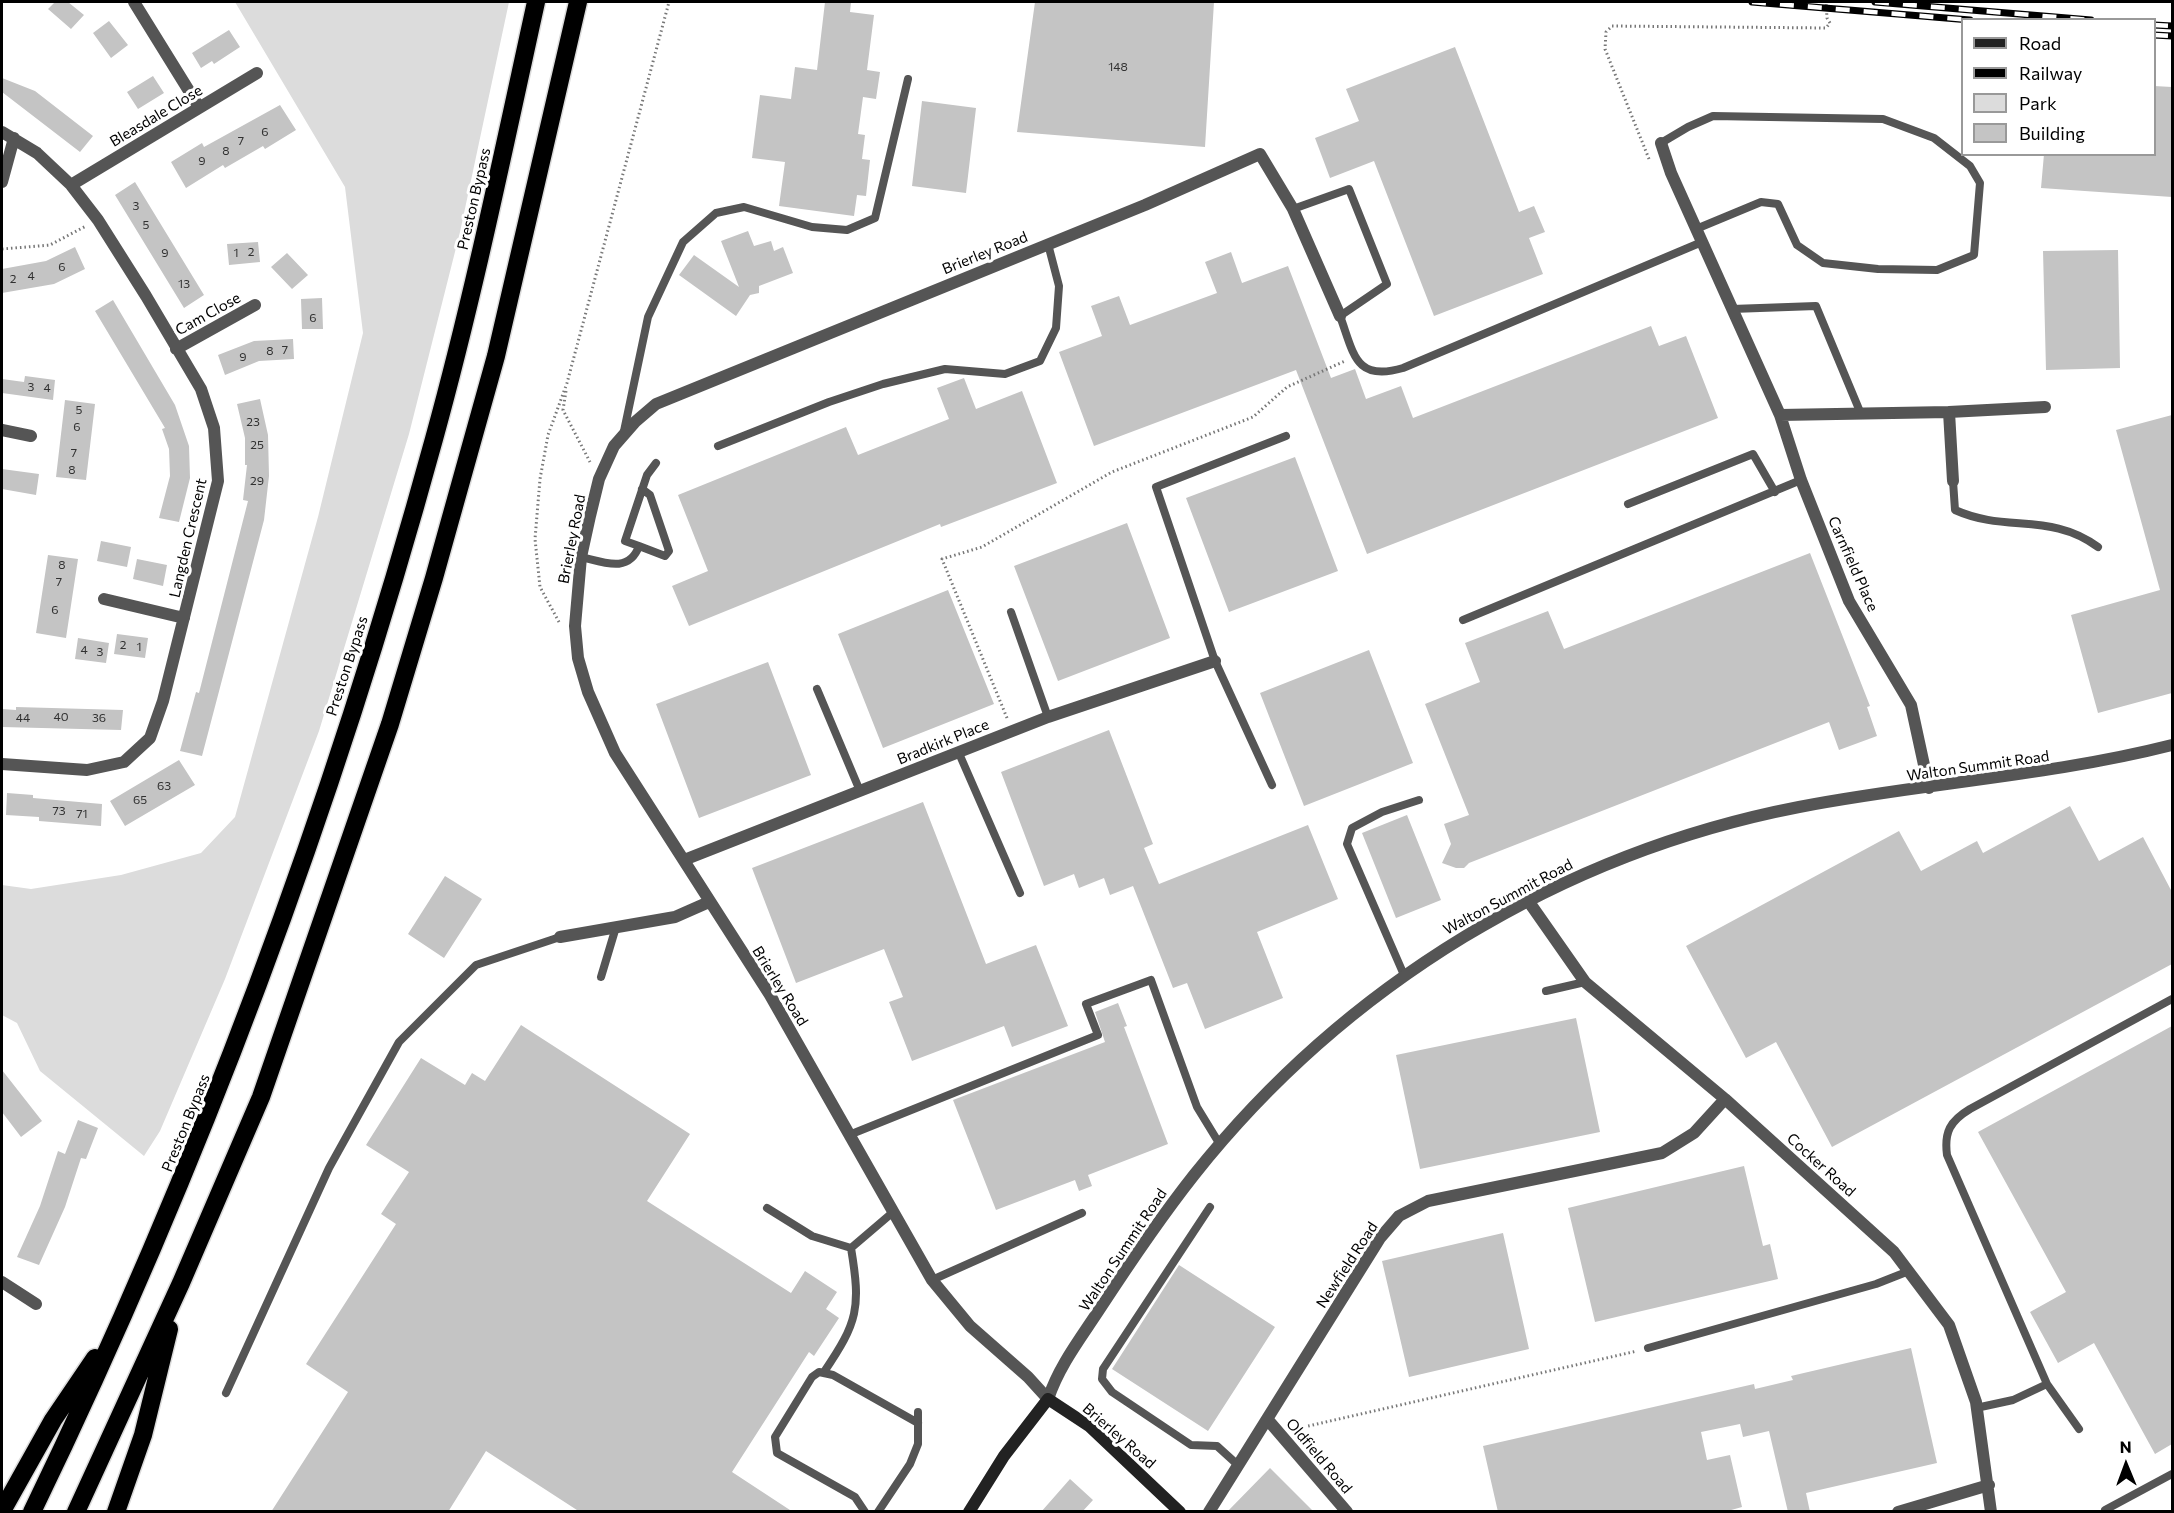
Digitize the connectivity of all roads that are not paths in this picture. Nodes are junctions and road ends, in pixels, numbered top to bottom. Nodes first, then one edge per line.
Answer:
1 (134, 2) edge
2 (536, 2) edge
3 (578, 2) edge
4 (257, 73) dead end
5 (908, 79) dead end
6 (199, 107) junction
7 (2, 132) edge
8 (14, 138) junction
9 (1661, 144) joint
10 (2, 182) edge
11 (71, 185) junction
12 (1293, 209) junction
13 (1696, 229) junction
14 (1702, 242) junction
15 (1048, 244) junction
16 (255, 305) dead end
17 (1732, 309) junction
18 (1340, 316) junction
19 (176, 349) junction
20 (2045, 408) dead end
21 (1949, 412) junction
22 (1861, 414) junction
23 (1780, 415) junction
24 (2, 430) edge
25 (623, 435) junction
26 (31, 436) dead end
27 (1286, 436) dead end
28 (718, 446) dead end
29 (656, 463) dead end
30 (1801, 480) junction
31 (1953, 481) joint
32 (642, 489) junction
33 (1775, 492) junction
34 (1628, 504) dead end
35 (639, 546) junction
36 (2098, 547) dead end
37 (580, 557) junction
38 (104, 599) dead end
39 (1011, 612) dead end
40 (184, 618) junction
41 (1463, 620) dead end
42 (1215, 661) junction
43 (817, 689) dead end
44 (1048, 717) junction
45 (2172, 745) edge
46 (958, 752) junction
47 (2, 764) edge
48 (1272, 785) dead end
49 (1929, 788) junction
50 (860, 791) junction
51 (1419, 800) dead end
52 (684, 860) junction
53 (1020, 893) dead end
54 (708, 902) junction
55 (1529, 902) junction
56 (616, 927) junction
57 (560, 937) joint
58 (1404, 975) junction
59 (601, 977) dead end
60 (1585, 982) junction
61 (1546, 992) dead end
62 (2172, 999) edge
63 (1725, 1099) junction
64 (849, 1135) junction
65 (1219, 1143) junction
66 (1210, 1207) dead end
67 (767, 1208) dead end
68 (892, 1213) junction
69 (1082, 1213) dead end
70 (851, 1248) junction
71 (1909, 1271) junction
72 (932, 1280) junction
73 (2, 1282) edge
74 (181, 1284) junction
75 (36, 1304) dead end
76 (122, 1320) junction
77 (1648, 1348) road end
78 (824, 1372) junction
79 (2047, 1384) junction
80 (225, 1394) dead end
81 (1048, 1399) junction
82 (1977, 1408) junction
83 (918, 1412) dead end
84 (1268, 1420) junction
85 (918, 1423) junction
86 (2079, 1429) dead end
87 (1239, 1466) junction
88 (2172, 1474) edge
89 (1989, 1485) junction
90 (2, 1510) edge
91 (2105, 1510) dead end
92 (32, 1512) edge
93 (76, 1512) edge
94 (116, 1512) edge
95 (865, 1512) edge
96 (878, 1512) edge
97 (969, 1512) edge
98 (1180, 1512) edge
99 (1209, 1512) edge
100 (1347, 1512) edge
101 (1898, 1512) edge
102 (1991, 1512) edge

1 - 6 street
2 - 76 highway, Preston Bypass
3 - 74 highway
4 - 6 street, Bleasdale Close
5 - 25 lane
6 - 11 street, Bleasdale Close
7 - 8 street, Langden Crescent
8 - 10 street
8 - 11 street, Langden Crescent
9 - 13 street, Carnfield Place
9 - 13 lane
11 - 19 street, Langden Crescent
12 - 15 street, Brierley Road
12 - 18 street, Brierley Road
12 - 18 lane
13 - 14 street, Carnfield Place
14 - 17 street, Carnfield Place
14 - 18 lane
15 - 25 street, Brierley Road
15 - 28 lane
16 - 19 street, Cam Close
17 - 22 lane
17 - 23 street, Carnfield Place
19 - 40 street, Langden Crescent
20 - 21 street
21 - 22 street
21 - 31 street
22 - 23 street
23 - 30 street, Carnfield Place
24 - 26 street
25 - 37 street, Brierley Road
27 - 42 lane
29 - 32 lane
30 - 33 lane
30 - 49 street, Carnfield Place
31 - 36 lane
32 - 35 lane
32 - 35 lane
33 - 34 lane
33 - 41 lane
35 - 37 lane
37 - 52 street, Brierley Road
38 - 40 street
39 - 44 lane
40 - 47 street, Langden Crescent
42 - 44 street, Bradkirk Place
42 - 48 lane
43 - 50 lane
44 - 46 street, Bradkirk Place
45 - 49 street, Walton Summit Road
46 - 50 street, Bradkirk Place
46 - 53 lane
49 - 55 street, Walton Summit Road
50 - 52 street, Bradkirk Place
51 - 58 lane
52 - 54 street, Brierley Road
54 - 56 street
54 - 64 street, Brierley Road
55 - 58 street, Walton Summit Road
55 - 60 street, Cocker Road
56 - 57 street
56 - 59 lane
57 - 80 lane
58 - 65 street, Walton Summit Road
60 - 61 lane
60 - 63 street, Cocker Road
62 - 79 lane
63 - 71 street, Cocker Road
63 - 84 street, Newfield Road
64 - 65 lane
64 - 68 street, Brierley Road
65 - 81 street, Walton Summit Road
66 - 87 lane
67 - 70 lane
68 - 70 lane
68 - 72 street, Brierley Road
69 - 72 lane
70 - 78 lane
71 - 77 lane
71 - 82 street, Cocker Road
72 - 81 street, Brierley Road
73 - 75 street
74 - 93 highway
74 - 94 highway
76 - 90 highway
76 - 92 highway
78 - 85 lane
78 - 95 lane
79 - 82 lane
79 - 86 lane
81 - 97 street, Walton Summit Road
81 - 98 street, Brierley Road
82 - 89 street, Cocker Road
83 - 85 lane
84 - 87 street, Newfield Road
84 - 100 street, Oldfield Road
85 - 96 lane
87 - 99 street, Newfield Road
88 - 91 lane
89 - 101 street
89 - 102 street, Cocker Road

